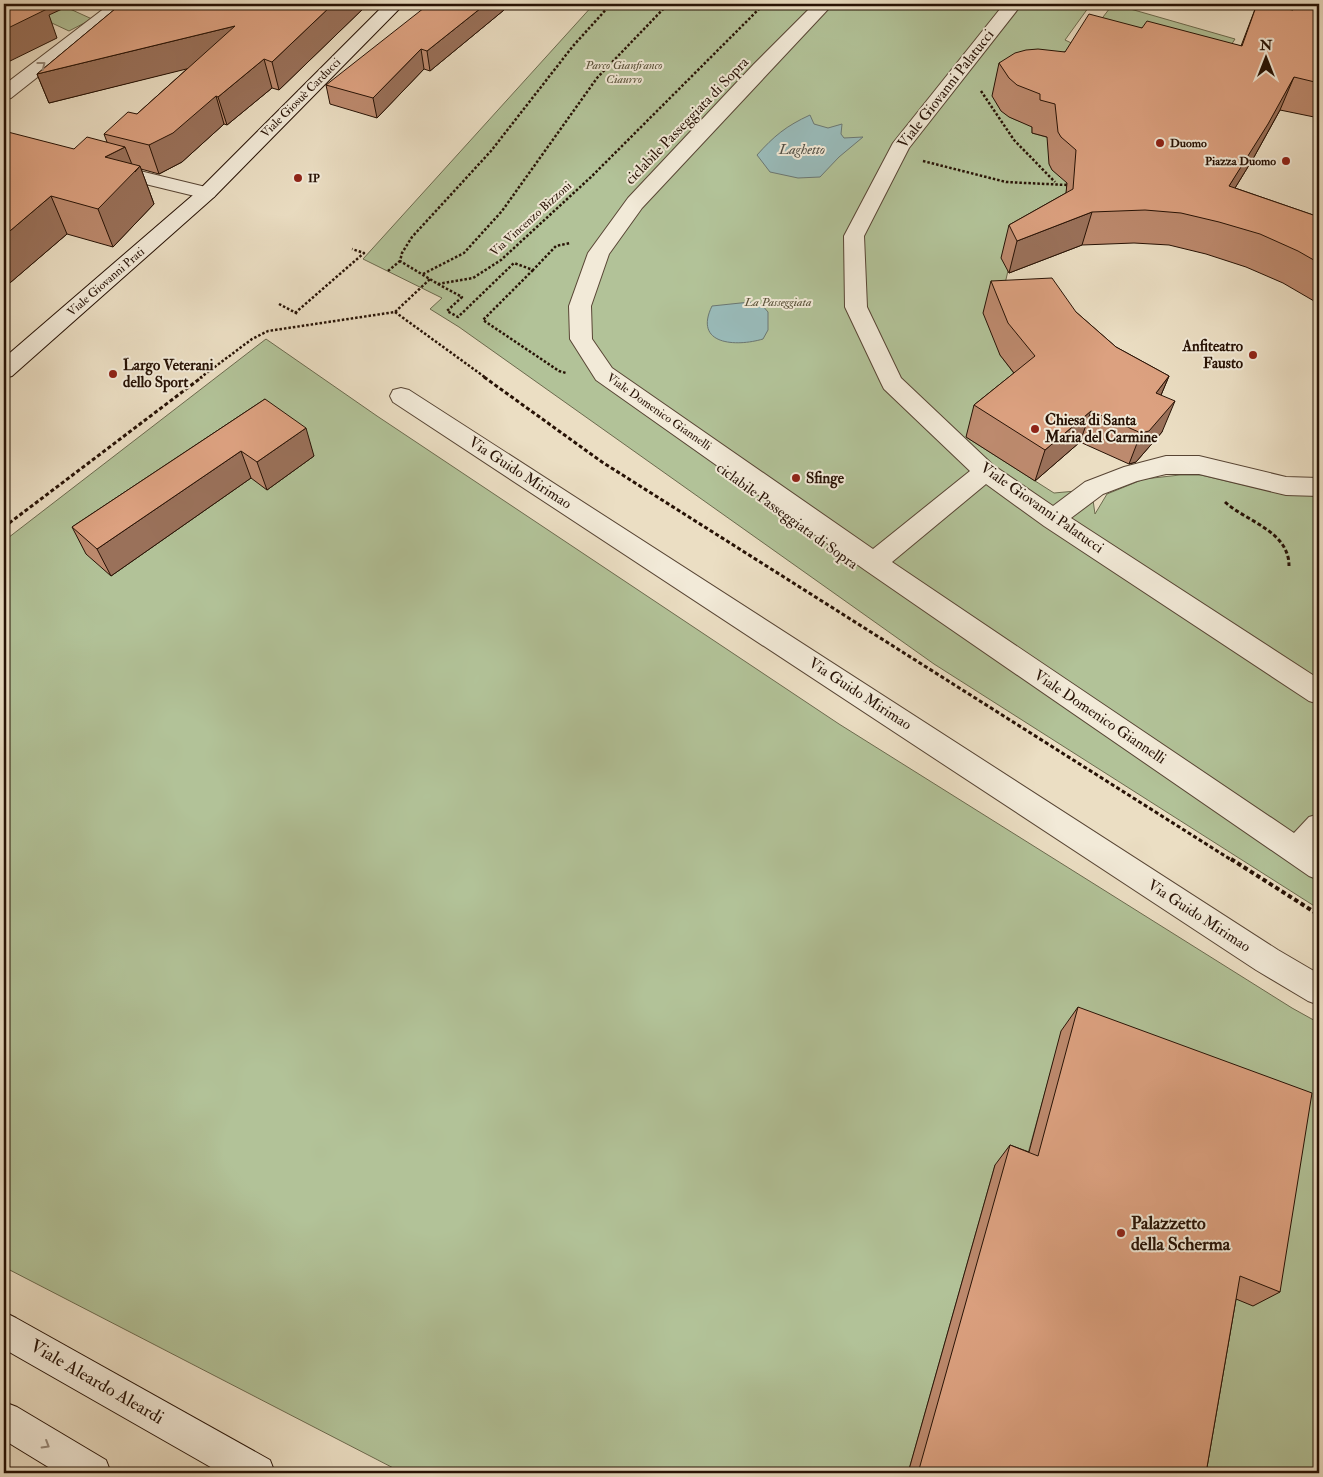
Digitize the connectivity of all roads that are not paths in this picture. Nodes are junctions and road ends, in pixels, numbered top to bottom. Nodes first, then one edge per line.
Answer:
1 (121, 4) edge
2 (395, 4) edge
3 (824, 4) edge
4 (1013, 4) edge
5 (4, 94) edge
6 (91, 165) edge
7 (207, 193) junction
8 (4, 370) edge
9 (402, 396) dead end
10 (985, 471) junction
11 (1319, 487) edge
12 (1053, 518) junction
13 (874, 563) junction
14 (1319, 693) edge
15 (1319, 826) edge
16 (1308, 859) edge
17 (1319, 990) edge
18 (4, 1330) edge
19 (4, 1420) edge
20 (190, 1435) junction
21 (93, 1473) edge
22 (218, 1473) edge
23 (257, 1473) edge

5 -> 1 street
2 - 7 street, Viale Giosuè Carducci
3 - 13 street, Viale Domenico Giannelli
4 - 10 street, Viale Giovanni Palatucci
6 - 7 street
7 - 8 street, Viale Giovanni Prati
9 - 17 street, Via Guido Mirimao
10 - 12 street, Viale Giovanni Palatucci
10 - 13 street
11 - 12 street
12 - 14 street, Viale Giovanni Palatucci
13 - 16 street, Viale Domenico Giannelli
15 - 16 street, Viale Domenico Giannelli
18 - 20 street, Viale Aleardo Aleardi
19 -> 21 street
20 - 22 street, Viale Aleardo Aleardi
20 - 23 street, Viale Aleardo Aleardi

